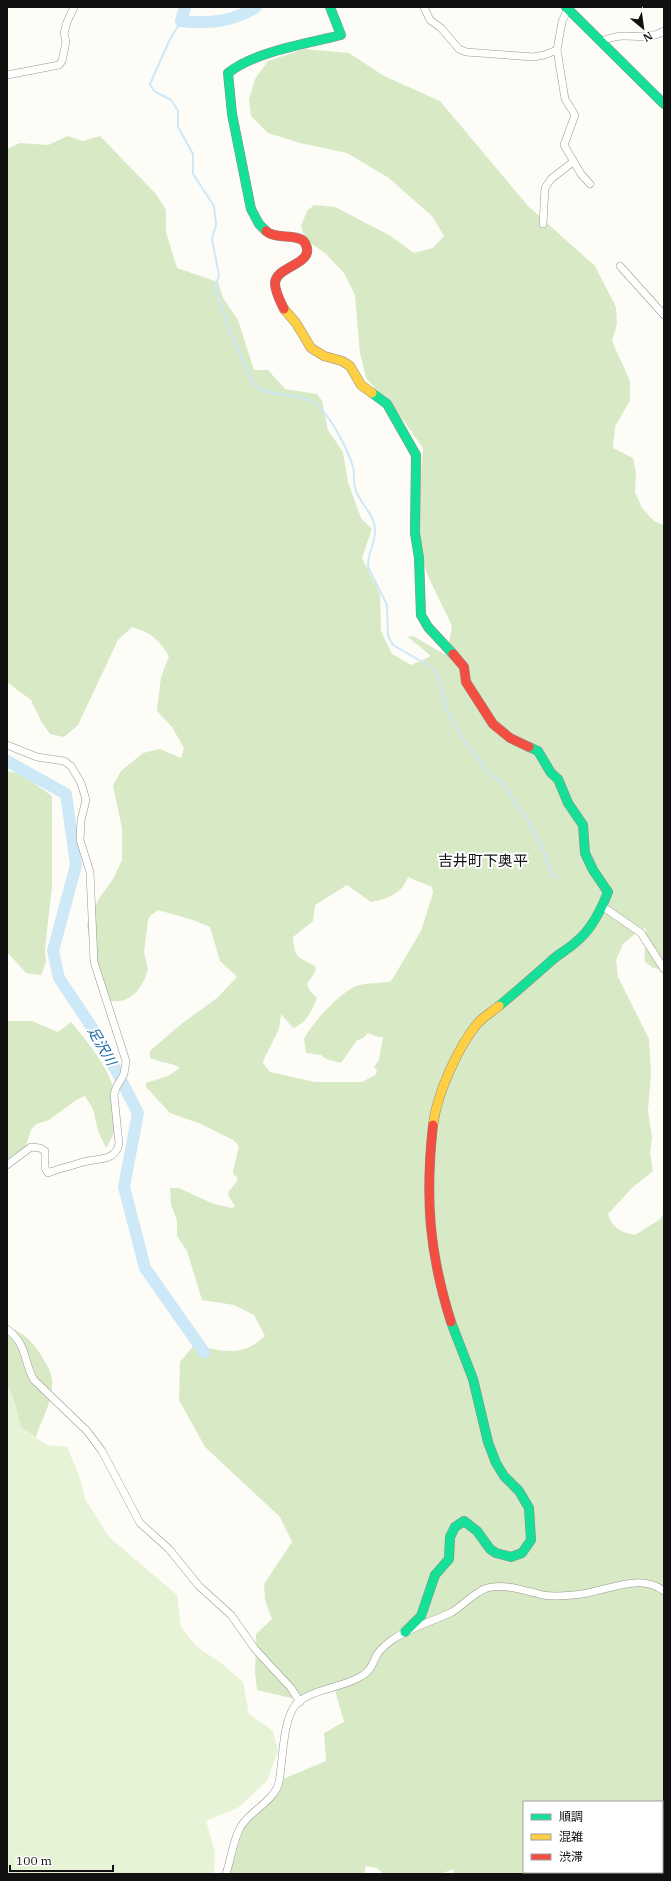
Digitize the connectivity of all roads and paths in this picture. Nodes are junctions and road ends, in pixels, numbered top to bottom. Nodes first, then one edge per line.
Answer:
1 (74, 7) edge
2 (330, 7) edge
3 (424, 7) edge
4 (567, 8) edge
5 (664, 30) edge
6 (601, 42) junction
7 (557, 50) junction
8 (7, 75) edge
9 (663, 101) edge
10 (573, 162) junction
11 (590, 184) dead end
12 (543, 224) dead end
13 (620, 266) dead end
14 (664, 315) edge
15 (7, 745) edge
16 (602, 906) junction
17 (664, 969) edge
18 (7, 1165) edge
19 (7, 1329) edge
20 (664, 1592) edge
21 (405, 1632) junction
22 (300, 1702) junction
23 (226, 1874) edge

1 - 8 street
2 - 16 street
3 - 7 street
4 - 6 street
4 - 7 street
5 - 6 street
6 - 9 street
7 - 10 street
10 - 11 street
10 - 12 street
13 - 14 street
15 - 18 street
16 - 17 street
16 - 21 street
19 - 22 street
20 - 21 street
21 - 22 street
22 - 23 street

